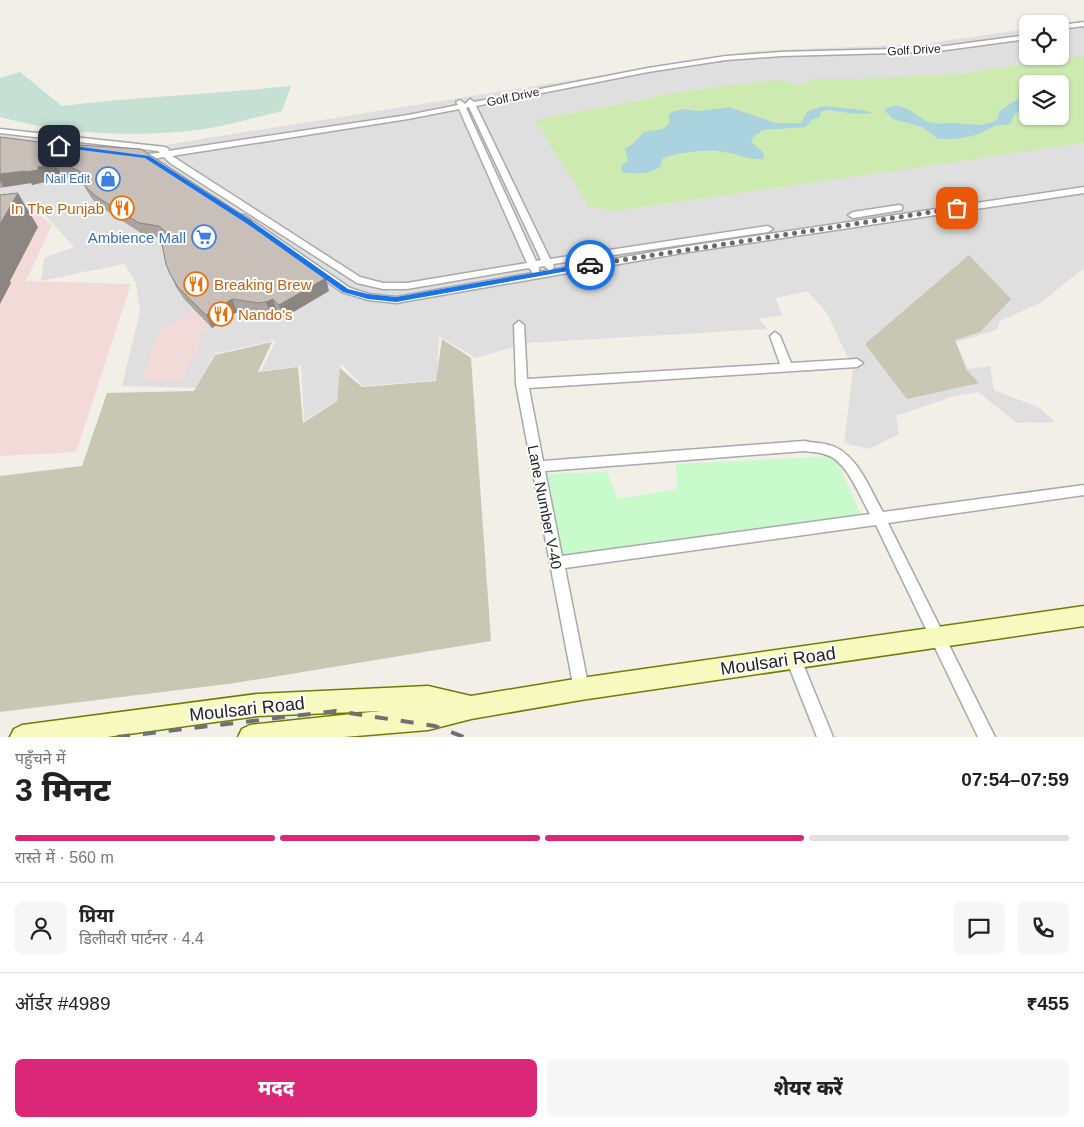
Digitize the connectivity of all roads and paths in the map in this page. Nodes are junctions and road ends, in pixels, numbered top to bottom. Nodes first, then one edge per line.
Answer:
1 (1084, 24) edge
2 (1069, 26) edge
3 (1084, 29) edge
4 (1069, 31) edge
5 (1019, 33) edge
6 (1019, 38) edge
7 (823, 52) junction
8 (471, 102) junction
9 (460, 104) junction
10 (0, 131) edge
11 (0, 139) edge
12 (164, 152) junction
13 (147, 157) junction
14 (163, 167) edge
15 (1084, 183) edge
16 (1084, 190) edge
17 (227, 208) edge
18 (881, 215) junction
19 (549, 267) junction
20 (535, 269) junction
21 (519, 325) dead end
22 (775, 336) dead end
23 (857, 363) dead end
24 (787, 368) junction
25 (522, 384) junction
26 (537, 468) junction
27 (1084, 490) edge
28 (879, 518) junction
29 (556, 563) junction
30 (1084, 616) edge
31 (939, 638) junction
32 (794, 659) junction
33 (582, 689) junction
34 (471, 708) junction
35 (22, 737) edge
36 (250, 737) edge
37 (825, 737) edge
38 (988, 737) edge

1 - 2 street
3 - 4 street
5 - 7 street, Golf Drive
6 - 7 street, Golf Drive
7 - 8 street, Golf Drive
8 - 9 street, Golf Drive
8 - 19 street
9 - 12 street, Golf Drive
9 - 20 street
10 - 12 street, Golf Drive
11 - 13 street, Golf Drive
12 - 13 street, Golf Drive
12 - 20 street
13 - 14 street
15 - 18 street
16 - 18 street
17 - 20 street
18 - 19 street
19 - 20 street
21 - 25 street, Lane Number V-40
22 - 24 street
23 - 24 street
24 - 25 street
25 - 26 street, Lane Number V-40
26 - 28 street
26 - 29 street, Lane Number V-40
27 - 28 street
28 - 29 street
28 - 31 street
29 - 33 street, Lane Number V-40
30 - 31 street, Moulsari Road
31 - 32 street, Moulsari Road
31 - 38 street
32 - 33 street, Moulsari Road
32 - 37 street
33 - 34 street, Moulsari Road
34 - 35 street, Moulsari Road
34 - 36 street, Moulsari Road

